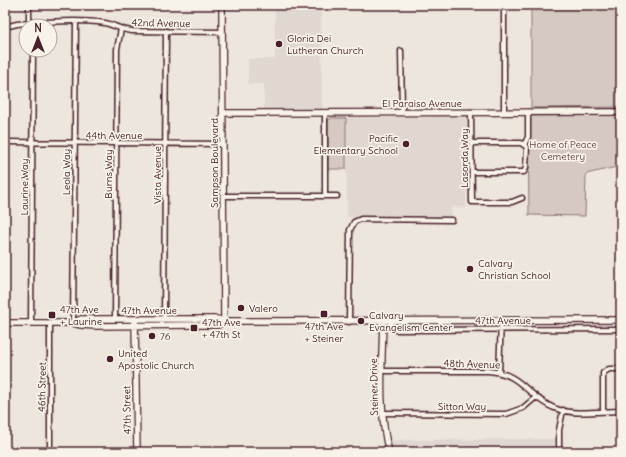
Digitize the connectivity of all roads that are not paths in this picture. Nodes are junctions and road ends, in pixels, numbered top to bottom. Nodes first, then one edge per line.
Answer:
1 (29, 5) edge
2 (222, 5) edge
3 (504, 5) edge
4 (29, 18) edge
5 (76, 22) junction
6 (58, 23) edge
7 (18, 24) edge
8 (5, 27) edge
9 (121, 29) junction
10 (166, 31) junction
11 (222, 32) junction
12 (401, 51) dead end
13 (33, 58) edge
14 (402, 112) junction
15 (471, 112) junction
16 (504, 112) junction
17 (528, 112) junction
18 (621, 112) edge
19 (223, 113) junction
20 (325, 113) junction
21 (5, 142) edge
22 (32, 142) junction
23 (74, 142) junction
24 (116, 143) junction
25 (165, 143) junction
26 (472, 143) junction
27 (223, 144) junction
28 (524, 145) junction
29 (472, 172) junction
30 (223, 196) junction
31 (325, 196) junction
32 (337, 196) dead end
33 (522, 198) dead end
34 (452, 220) dead end
35 (115, 319) junction
36 (164, 319) junction
37 (621, 320) edge
38 (501, 321) junction
39 (73, 322) junction
40 (135, 322) junction
41 (224, 322) junction
42 (349, 322) junction
43 (383, 322) junction
44 (390, 322) junction
45 (5, 323) edge
46 (30, 323) junction
47 (50, 323) junction
48 (81, 325) junction
49 (501, 329) junction
50 (621, 329) edge
51 (621, 369) edge
52 (382, 371) junction
53 (499, 372) junction
54 (536, 397) junction
55 (562, 410) junction
56 (603, 411) junction
57 (621, 411) edge
58 (383, 414) junction
59 (50, 452) edge
60 (137, 452) edge
61 (389, 452) edge
62 (559, 452) edge

1 - 4 street
2 - 11 street, Sampson Boulevard
3 - 16 street
5 - 6 street, 42nd Avenue
5 - 9 street, 42nd Avenue
5 - 23 street, Leola Way
7 - 8 street, 42nd Avenue
9 - 10 street, 42nd Avenue
9 - 24 street, Burns Way
10 - 11 street, 42nd Avenue
10 - 25 street, Vista Avenue
11 - 19 street, Sampson Boulevard
12 - 14 street
13 - 22 street, Laurine Way
14 - 15 street, El Paraiso Avenue
14 - 20 street, El Paraiso Avenue
15 - 16 street, El Paraiso Avenue
15 - 26 street, Lasorda Way
16 - 17 street, El Paraiso Avenue
17 - 18 street, El Paraiso Avenue
17 - 28 street
19 - 20 street, El Paraiso Avenue
19 - 27 street, Sampson Boulevard
20 - 31 street
21 - 22 street, 44th Avenue
22 - 23 street, 44th Avenue
22 - 46 street, Laurine Way
23 - 24 street, 44th Avenue
23 - 39 street, Leola Way
24 - 25 street, 44th Avenue
24 - 35 street, Burns Way
25 - 27 street, 44th Avenue
25 - 36 street, Vista Avenue
26 - 28 street
26 - 29 street, Lasorda Way
27 - 30 street, Sampson Boulevard
28 - 29 street
29 - 33 street, Lasorda Way
30 - 31 street
30 - 41 street, Sampson Boulevard
31 - 32 street
34 - 42 street
35 - 39 street, 47th Avenue
35 - 40 street, 47th Avenue
35 - 48 street
36 - 40 street, 47th Avenue
36 - 41 street, 47th Avenue
37 - 38 street, 47th Avenue
38 - 44 street, 47th Avenue
38 - 49 street
39 - 47 street, 47th Avenue
39 - 48 street, 47th Avenue
40 - 41 street, 47th Avenue
40 - 48 street, 47th Avenue
40 - 60 street, 47th Street
41 - 42 street, 47th Avenue
42 - 43 street, 47th Avenue
43 - 44 street, 47th Avenue
43 - 52 street, Steiner Drive
44 - 49 street, 47th Avenue
45 - 46 street, 47th Avenue
46 - 47 street, 47th Avenue
47 - 59 street, 46th Street
49 - 50 street, 47th Avenue
49 - 53 street
51 - 56 street
52 - 53 street, 48th Avenue
52 - 58 street, Steiner Drive
53 - 54 street, 48th Avenue
54 - 55 street, 48th Avenue
54 - 58 street, Sitton Way
55 - 56 street, 48th Avenue
55 - 62 street
56 - 57 street, 48th Avenue
58 - 61 street, Steiner Drive

